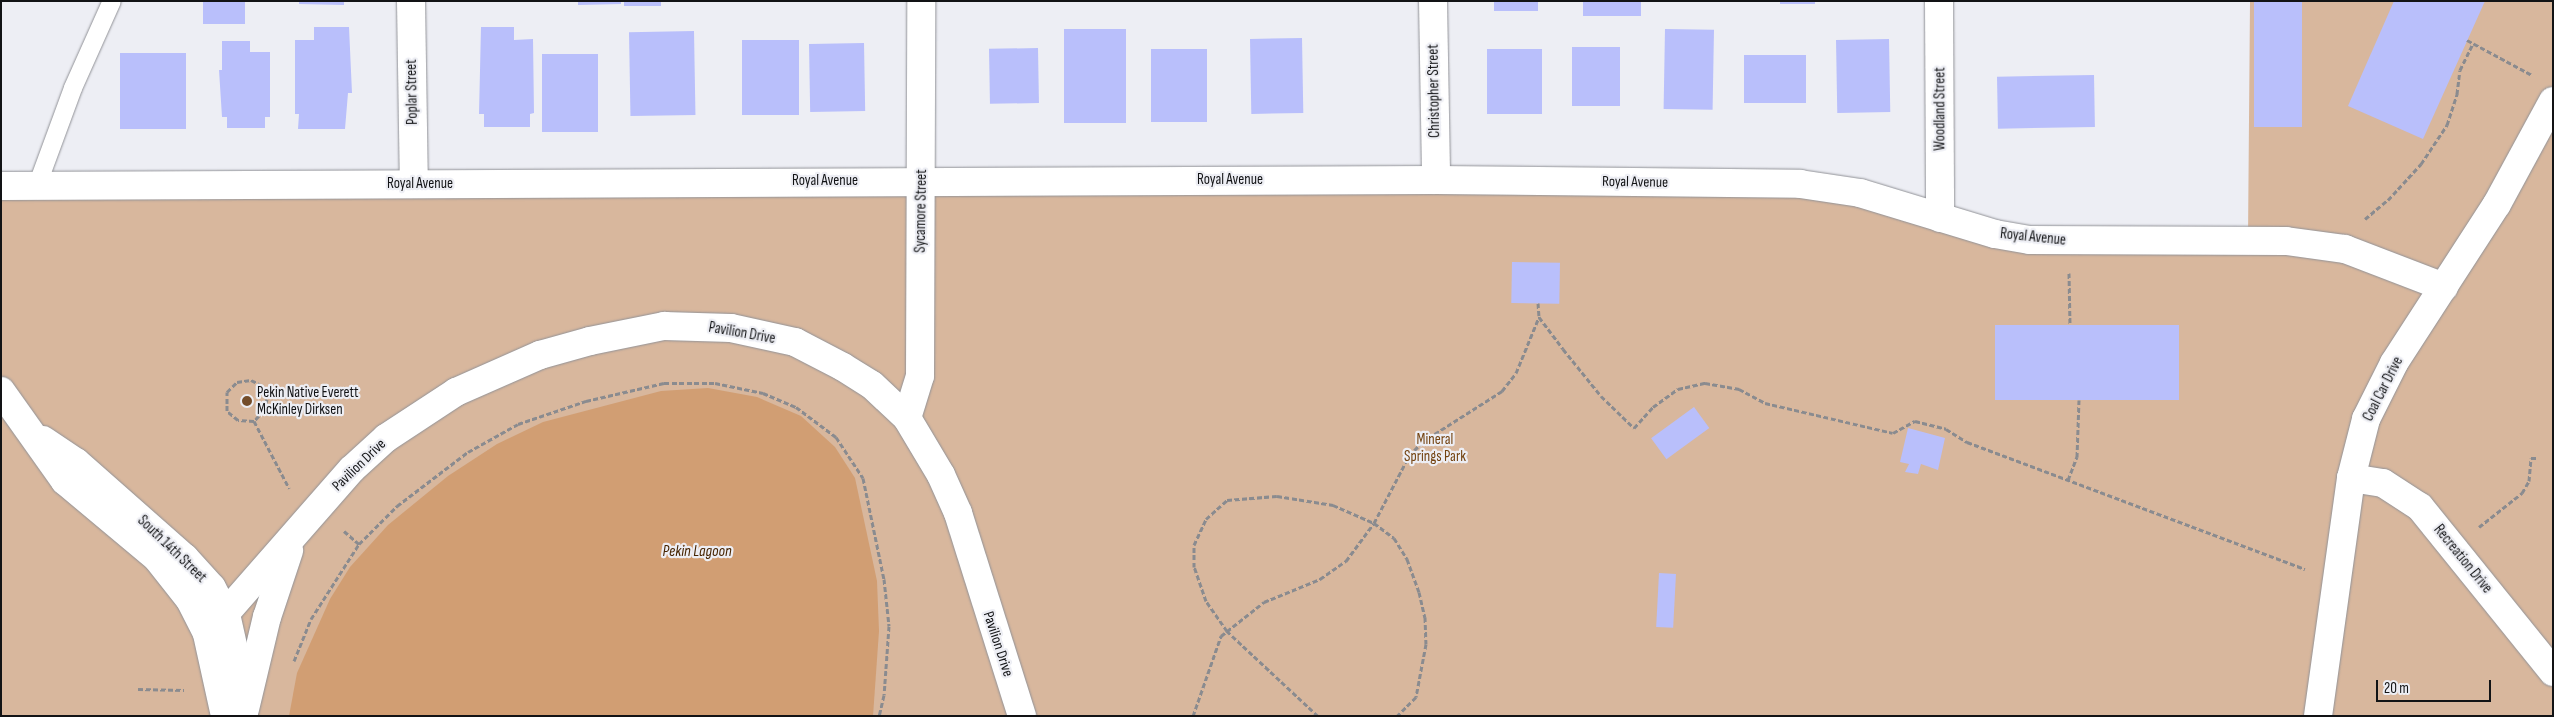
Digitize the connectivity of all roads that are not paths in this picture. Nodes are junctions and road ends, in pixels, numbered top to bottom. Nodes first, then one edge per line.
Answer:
1 (112, 1) edge
2 (411, 1) edge
3 (921, 1) edge
4 (1433, 1) edge
5 (1939, 1) edge
6 (2553, 101) edge
7 (922, 180) junction
8 (1436, 180) junction
9 (414, 184) junction
10 (1, 186) edge
11 (38, 186) junction
12 (1940, 218) junction
13 (2444, 287) junction
14 (3, 399) edge
15 (907, 418) junction
16 (27, 430) junction
17 (2351, 478) junction
18 (298, 531) junction
19 (226, 614) junction
20 (207, 634) junction
21 (2553, 672) edge
22 (224, 716) edge
23 (244, 716) edge
24 (1022, 716) edge
25 (2318, 716) edge

1 - 11 lane
2 - 9 street, Poplar Street
3 - 7 street, Sycamore Street
4 - 8 street, Christopher Street
5 - 12 street, Woodland Street
6 - 13 street, Coal Car Drive
7 - 8 street, Royal Avenue
7 - 9 street, Royal Avenue
7 - 15 street, Sycamore Street
8 - 12 street, Royal Avenue
9 - 11 street, Royal Avenue
10 - 11 street, Royal Avenue
12 - 13 street, Royal Avenue
13 - 17 street, Coal Car Drive
14 - 16 street, South 14th Street
15 - 18 street, Pavilion Drive
15 - 24 street, Pavilion Drive
16 - 19 street, South 14th Street
16 - 20 street, South 14th Street
17 - 21 street, Recreation Drive
17 - 25 street, Coal Car Drive
18 - 19 street, Pavilion Drive
18 - 23 street, Pavilion Drive
19 - 20 street, Pavilion Drive
19 - 23 street, South 14th Street
20 - 22 street, South 14th Street

